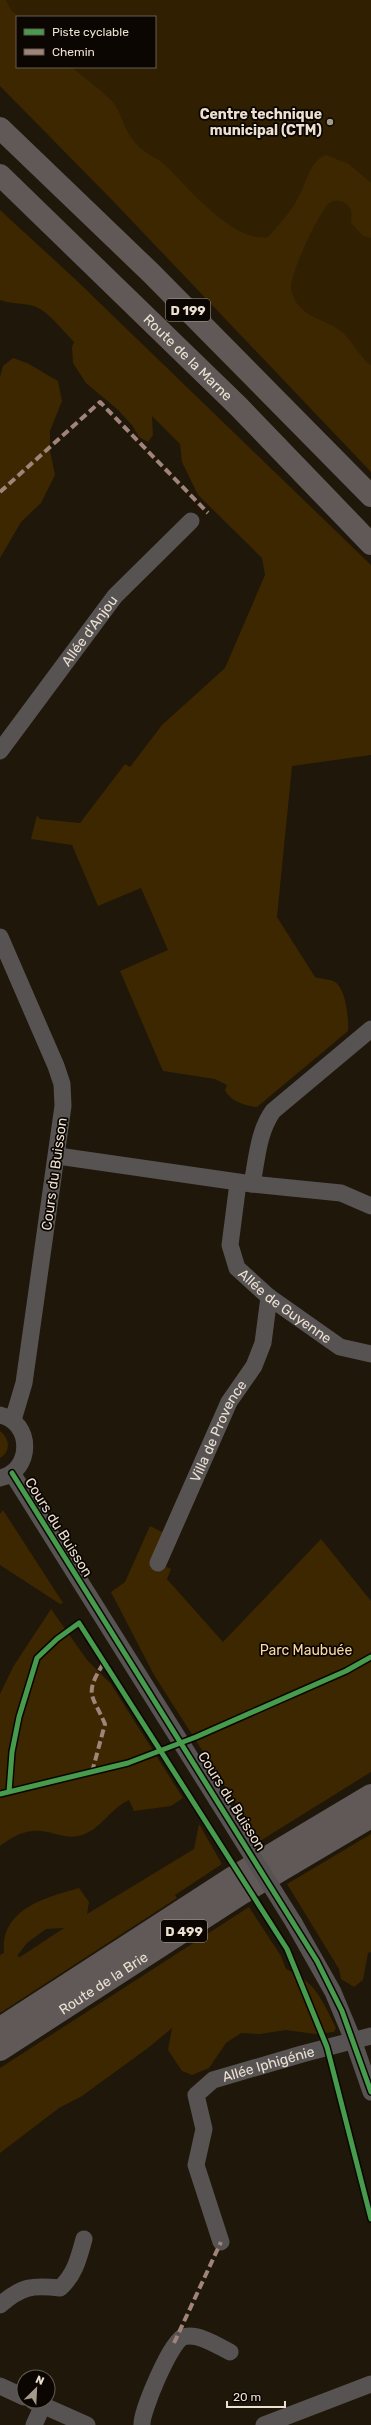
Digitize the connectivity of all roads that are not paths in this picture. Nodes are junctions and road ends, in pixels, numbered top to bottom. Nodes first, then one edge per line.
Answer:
1 (0, 128) edge
2 (0, 175) edge
3 (0, 188) edge
4 (26, 201) junction
5 (371, 496) edge
6 (191, 521) dead end
7 (371, 544) edge
8 (0, 751) edge
9 (0, 937) edge
10 (371, 1029) edge
11 (58, 1156) junction
12 (245, 1183) junction
13 (371, 1206) edge
14 (269, 1297) junction
15 (371, 1354) edge
16 (7, 1418) edge
17 (6, 1476) edge
18 (158, 1563) dead end
19 (371, 1795) edge
20 (371, 1817) edge
21 (0, 2028) edge
22 (371, 2036) edge
23 (353, 2040) junction
24 (0, 2050) edge
25 (371, 2092) edge
26 (84, 2239) dead end
27 (221, 2242) dead end
28 (0, 2304) edge
29 (230, 2352) dead end
30 (371, 2384) edge
31 (0, 2386) edge
32 (16, 2393) edge
33 (37, 2409) edge
34 (51, 2409) edge
35 (34, 2425) edge
36 (87, 2425) edge
37 (142, 2425) edge
38 (264, 2425) edge

1 - 5 highway, D 199
2 - 4 highway, Route de la Marne / D 199
3 - 4 highway
4 - 7 highway, Route de la Marne / D 199
6 - 8 street, Allée d'Anjou
9 - 11 street, Cours du Buisson
10 - 12 street, Allée de Guyenne
11 - 12 street
11 - 16 street, Cours du Buisson
12 - 13 street
12 - 14 street, Allée de Guyenne
14 - 15 street, Allée de Guyenne
14 - 18 street, Villa de Provence
16 - 17 street
17 - 23 street, Cours du Buisson, bridge
19 - 21 highway, Route de la Brie / D 499
20 - 24 highway, Route de la Brie / D 499
22 - 23 street
23 - 25 street, Cours du Buisson
23 - 27 street, Allée Iphigénie
26 - 28 street
29 - 37 street
30 - 38 street
31 - 32 street
33 - 35 street
34 - 36 street

